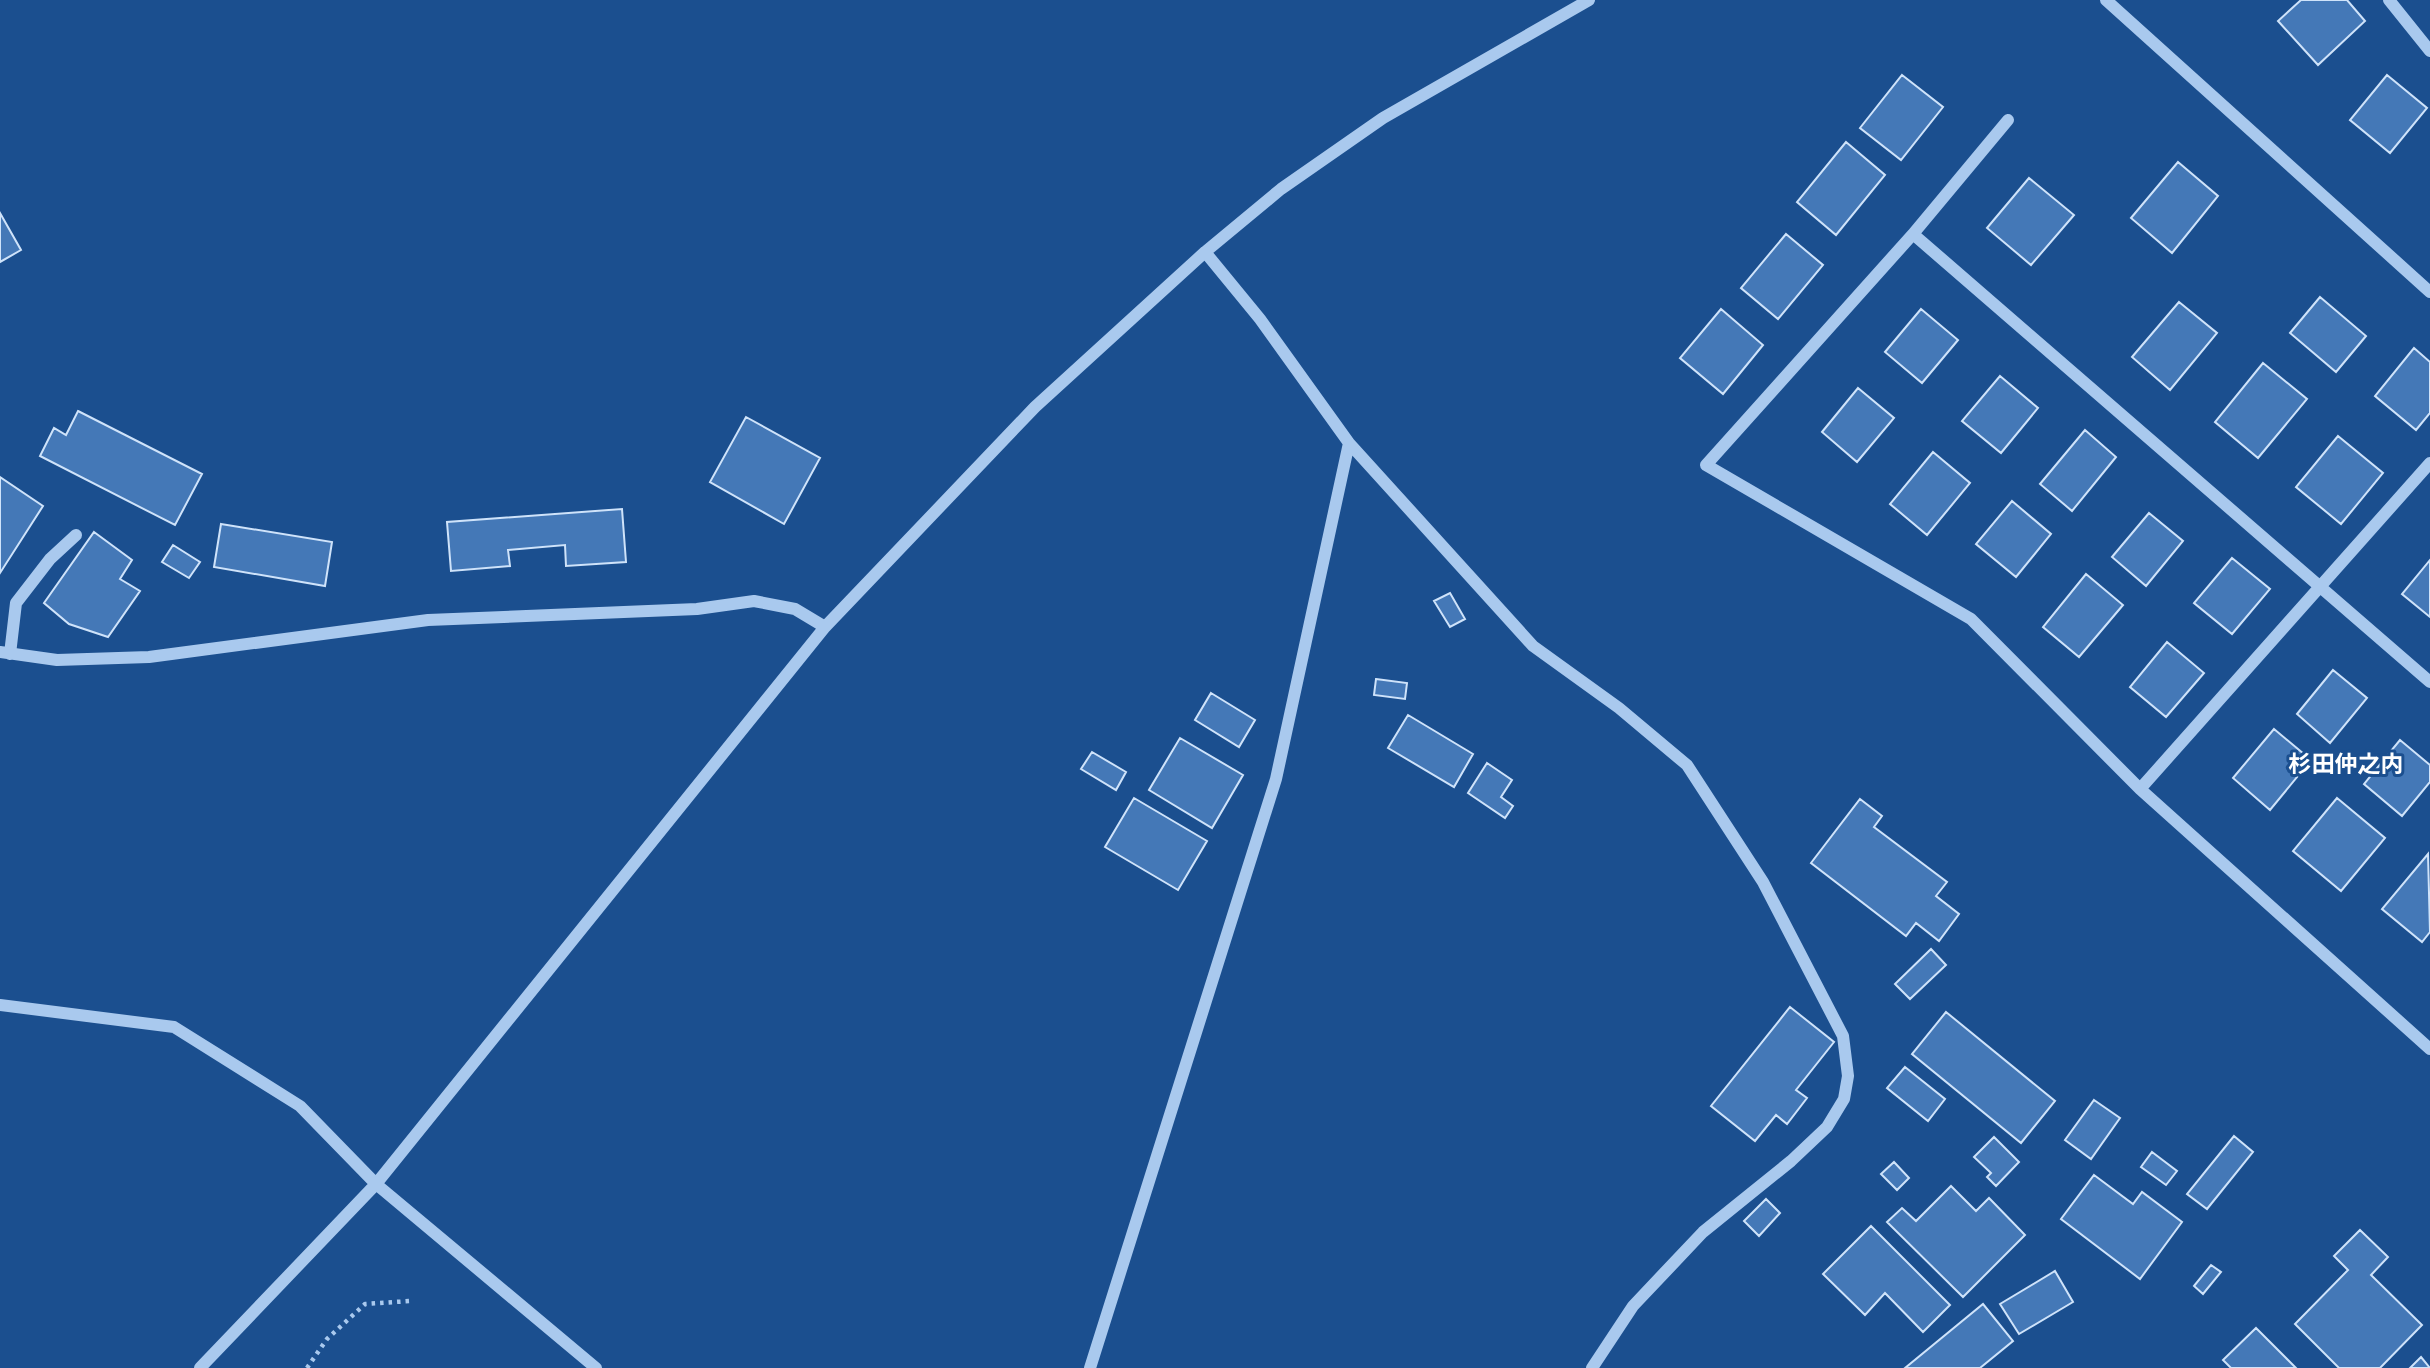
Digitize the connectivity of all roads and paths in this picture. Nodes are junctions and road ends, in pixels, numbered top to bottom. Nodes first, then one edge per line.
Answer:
1 (1589, 0) edge
2 (2106, 0) edge
3 (2389, 0) edge
4 (2430, 51) edge
5 (2008, 120) dead end
6 (1913, 234) junction
7 (1205, 252) junction
8 (2430, 292) edge
9 (1349, 443) junction
10 (2430, 463) edge
11 (76, 535) dead end
12 (2322, 586) junction
13 (825, 627) junction
14 (5, 653) edge
15 (2430, 682) edge
16 (2140, 789) junction
17 (0, 1005) edge
18 (2430, 1049) edge
19 (376, 1184) junction
20 (410, 1301) dead end
21 (200, 1368) edge
22 (307, 1368) edge
23 (596, 1368) edge
24 (1090, 1368) edge
25 (1592, 1368) edge

1 - 7 street
2 - 8 street
3 - 4 street
5 - 6 street
6 - 12 street
6 - 16 street
7 - 9 street
7 - 13 street
9 - 24 street
9 - 25 street
10 - 12 street
11 - 14 street
12 - 15 street
12 - 16 street
13 - 14 street
13 - 19 street
16 - 18 street
17 - 19 street
19 - 21 street
19 - 23 street
20 - 22 path

